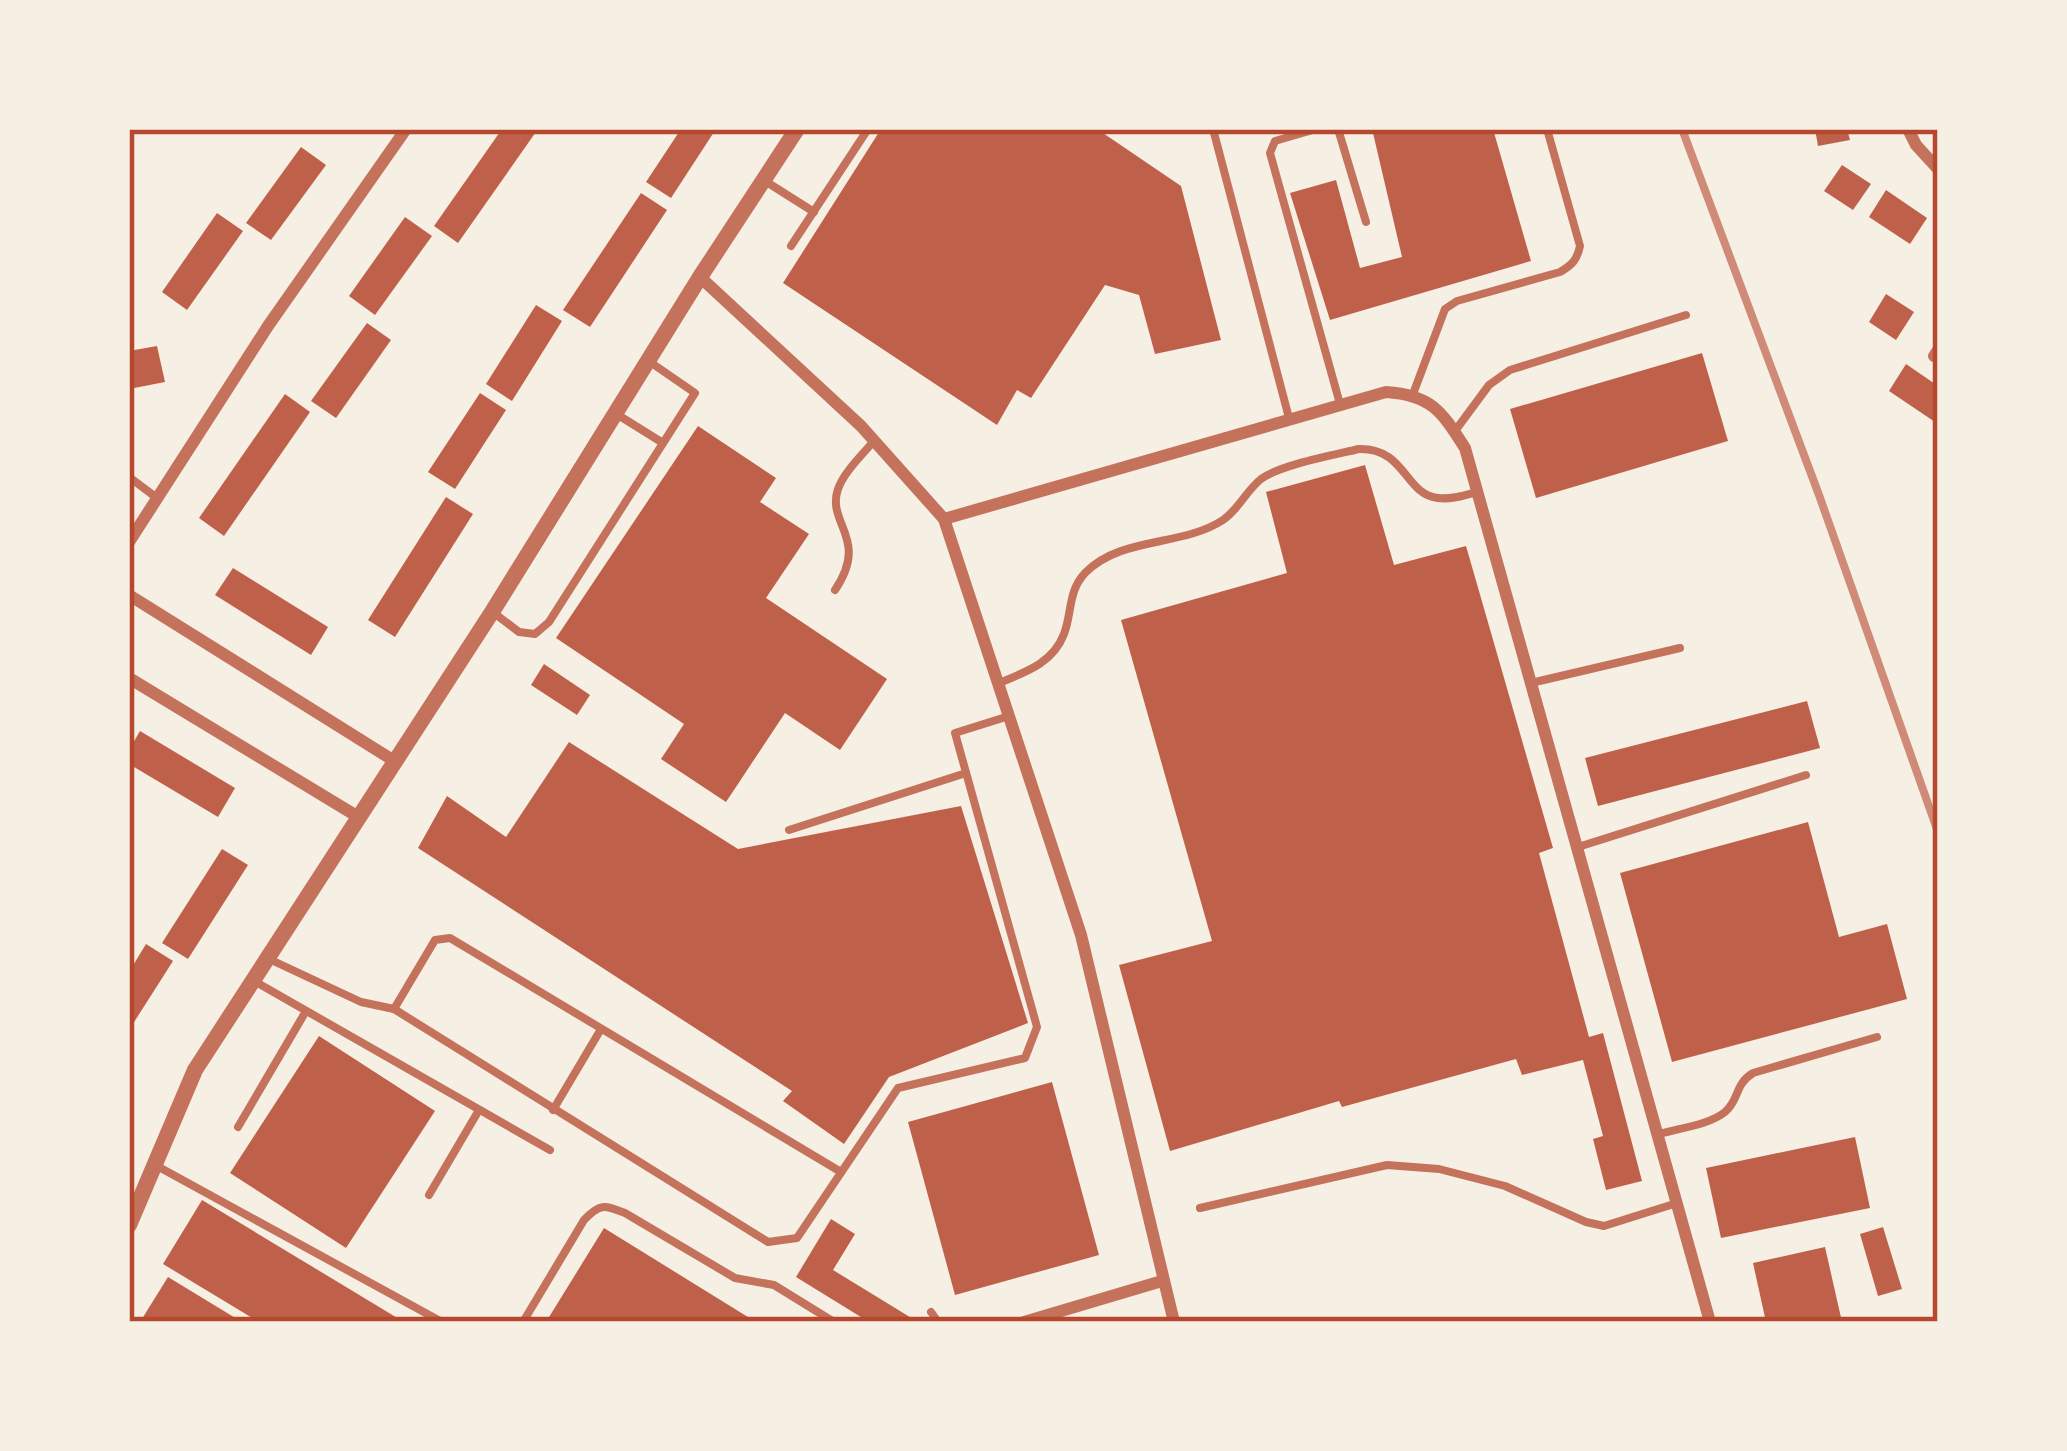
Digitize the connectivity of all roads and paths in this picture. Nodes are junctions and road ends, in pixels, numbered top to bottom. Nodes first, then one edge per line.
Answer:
1 (406, 129) edge
2 (797, 129) edge
3 (868, 129) edge
4 (1213, 129) edge
5 (1316, 129) edge
6 (1338, 129) edge
7 (1547, 129) edge
8 (1908, 129) edge
9 (1938, 169) edge
10 (764, 180) junction
11 (814, 212) junction
12 (1366, 222) dead end
13 (791, 246) dead end
14 (700, 277) junction
15 (1686, 315) dead end
16 (649, 361) junction
17 (1413, 394) junction
18 (1340, 404) junction
19 (616, 414) junction
20 (1289, 418) junction
21 (1454, 432) junction
22 (874, 440) junction
23 (663, 442) junction
24 (129, 477) edge
25 (1478, 492) junction
26 (157, 498) junction
27 (944, 519) junction
28 (129, 542) edge
29 (835, 590) dead end
30 (129, 595) edge
31 (492, 612) junction
32 (1681, 649) dead end
33 (129, 678) edge
34 (1531, 683) junction
35 (998, 684) junction
36 (1009, 716) junction
37 (396, 762) junction
38 (966, 773) junction
39 (1806, 775) dead end
40 (360, 818) junction
41 (789, 830) dead end
42 (1577, 848) junction
43 (269, 959) junction
44 (254, 981) junction
45 (394, 1010) junction
46 (306, 1011) junction
47 (601, 1029) junction
48 (1877, 1037) dead end
49 (479, 1110) junction
50 (553, 1110) junction
51 (238, 1127) dead end
52 (1658, 1135) junction
53 (550, 1150) dead end
54 (156, 1166) junction
55 (841, 1172) junction
56 (429, 1195) dead end
57 (1677, 1203) junction
58 (1200, 1208) dead end
59 (129, 1225) edge
60 (1162, 1281) junction
61 (931, 1312) dead end
62 (442, 1322) edge
63 (523, 1322) edge
64 (834, 1322) edge
65 (938, 1322) edge
66 (1024, 1322) edge
67 (1174, 1322) edge
68 (1710, 1322) edge

1 - 26 street
2 - 10 street
3 - 11 lane
4 - 20 lane
5 - 18 lane
6 - 12 lane
7 - 17 lane
8 - 9 street
10 - 11 lane
10 - 14 street
11 - 13 lane
14 - 16 street
14 - 22 street
15 - 21 lane
16 - 19 street
16 - 23 lane
17 - 18 street
17 - 21 street
18 - 20 street
19 - 23 lane
19 - 31 street
20 - 27 street
21 - 25 street
22 - 27 street
22 - 29 lane
23 - 31 lane
24 - 26 lane
25 - 34 street
25 - 35 lane
26 - 28 street
27 - 35 street
30 - 37 street
31 - 37 street
32 - 34 lane
33 - 40 street
34 - 42 street
35 - 36 street
36 - 38 lane
36 - 60 street
37 - 40 street
38 - 41 lane
38 - 55 lane
39 - 42 lane
40 - 43 street
42 - 52 street
43 - 44 street
43 - 45 lane
44 - 46 lane
44 - 54 street
45 - 47 lane
45 - 50 lane
46 - 49 lane
46 - 51 lane
47 - 50 lane
47 - 55 lane
48 - 52 lane
49 - 53 lane
49 - 56 lane
50 - 55 lane
52 - 57 street
54 - 59 street
54 - 62 lane
57 - 58 lane
57 - 68 street
60 - 66 street
60 - 67 street
61 - 65 lane
63 - 64 lane

